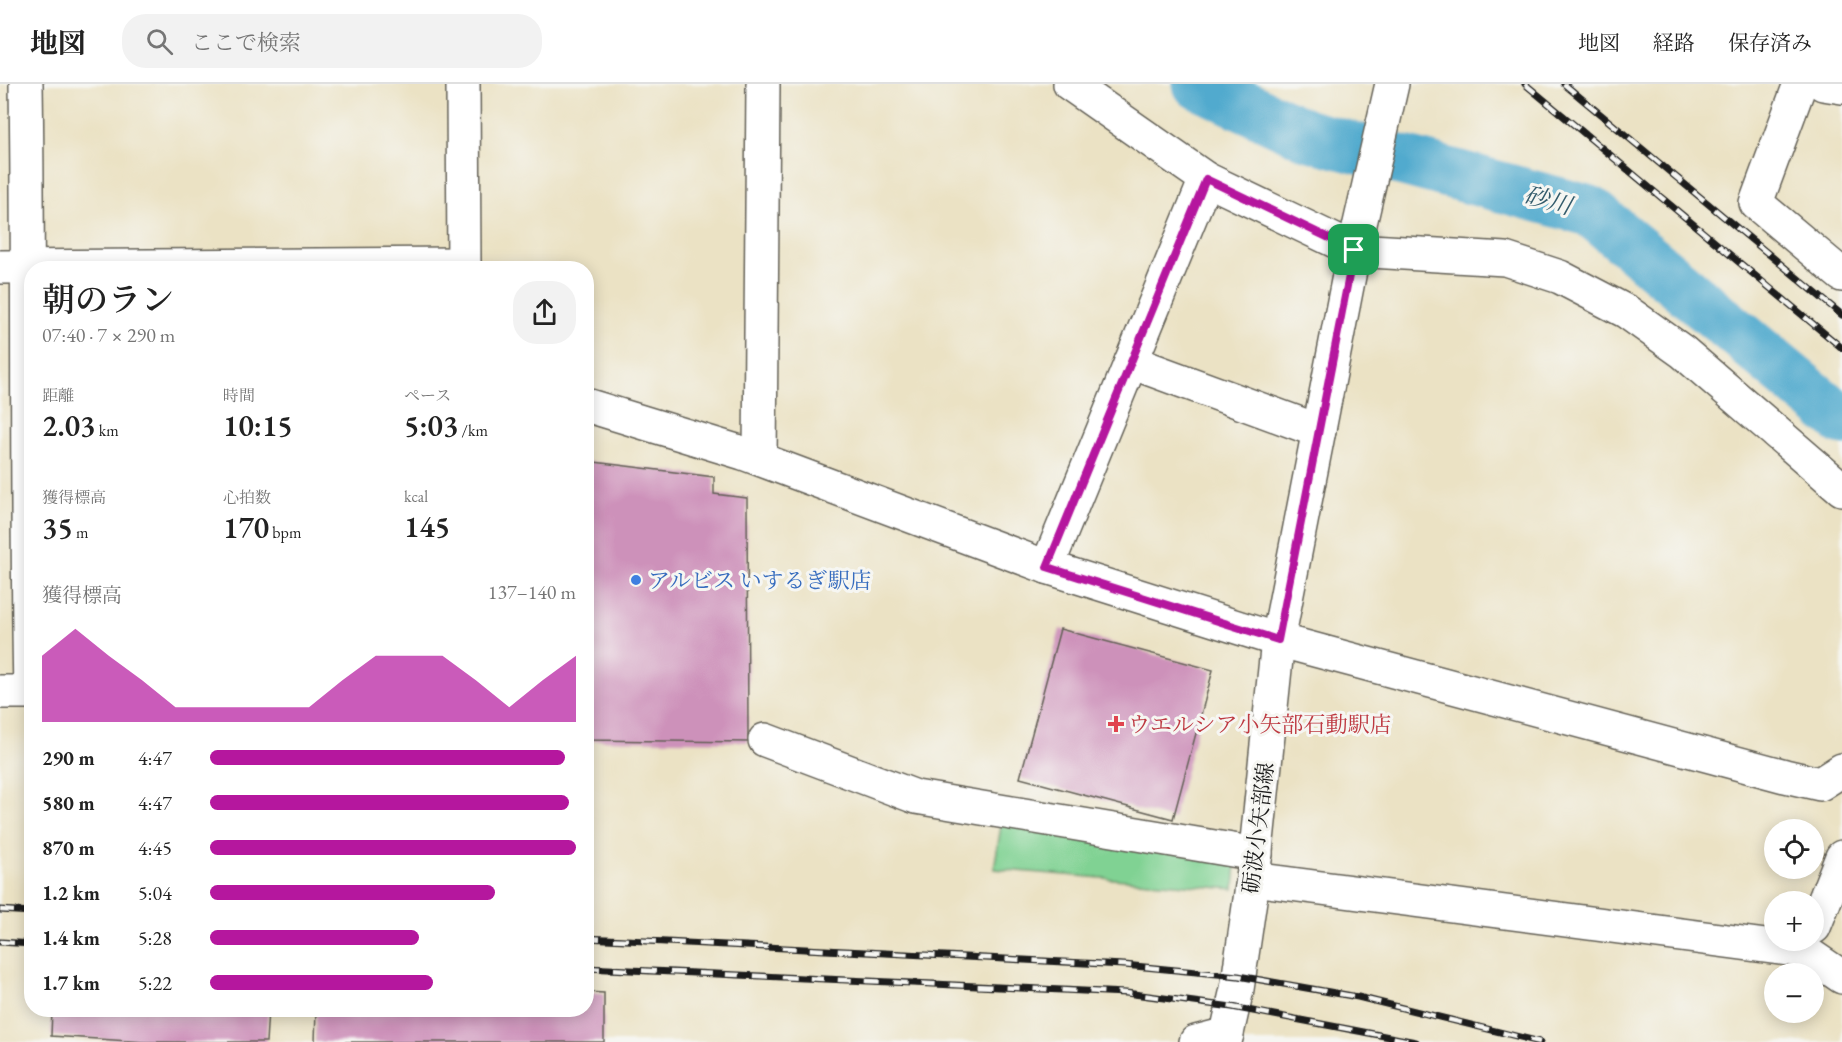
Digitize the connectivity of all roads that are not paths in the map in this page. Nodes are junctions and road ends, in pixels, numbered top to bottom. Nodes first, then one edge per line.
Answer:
1 (26, 84) edge
2 (463, 84) edge
3 (763, 84) edge
4 (1070, 84) edge
5 (1392, 84) edge
6 (1800, 84) edge
7 (1823, 84) edge
8 (1842, 87) edge
9 (1206, 179) junction
10 (1354, 250) junction
11 (464, 261) edge
12 (15, 266) edge
13 (1842, 275) edge
14 (1131, 362) junction
15 (594, 407) edge
16 (1319, 431) junction
17 (760, 459) junction
18 (19, 481) edge
19 (1842, 489) edge
20 (1047, 567) junction
21 (24, 577) edge
22 (1278, 640) junction
23 (0, 692) edge
24 (24, 692) edge
25 (765, 740) dead end
26 (1839, 782) edge
27 (1842, 857) edge
28 (1254, 866) junction
29 (1824, 900) edge
30 (1764, 933) edge
31 (1819, 951) edge
32 (1842, 977) edge
33 (1226, 1038) edge
34 (1196, 1042) edge

1 - 12 street
2 - 11 street
3 - 17 street
4 - 9 street
5 - 10 street, 砺波小矢部線
6 - 13 street
7 - 8 street
9 - 10 street
9 - 14 street
10 - 16 street, 砺波小矢部線
10 - 19 street
12 - 18 street
14 - 16 street
14 - 20 street
15 - 17 street
16 - 22 street, 砺波小矢部線
17 - 20 street
18 - 21 street
20 - 22 street
22 - 26 street
22 - 28 street, 砺波小矢部線
23 - 24 street
25 - 28 street
27 - 29 street
28 - 30 street
28 - 33 street, 砺波小矢部線
31 - 32 street
33 - 34 street

